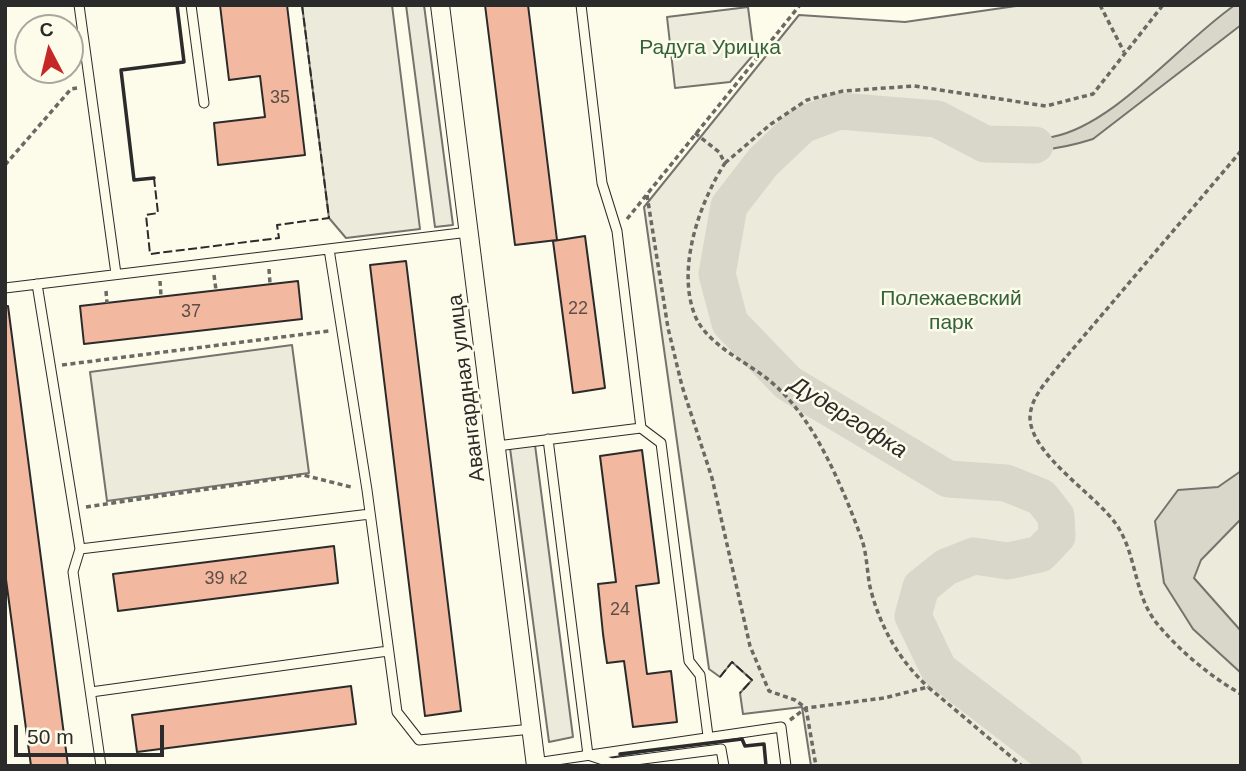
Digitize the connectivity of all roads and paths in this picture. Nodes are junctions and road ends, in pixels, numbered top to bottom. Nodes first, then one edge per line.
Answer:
1 (79, 5) edge
2 (191, 5) edge
3 (440, 5) edge
4 (581, 5) edge
5 (800, 5) edge
6 (1100, 5) edge
7 (1163, 5) edge
8 (1124, 52) junction
9 (89, 85) junction
10 (204, 103) dead end
11 (695, 133) junction
12 (1241, 151) edge
13 (725, 163) junction
14 (5, 165) edge
15 (647, 195) junction
16 (471, 231) junction
17 (617, 231) junction
18 (329, 249) junction
19 (116, 274) junction
20 (37, 284) junction
21 (5, 288) edge
22 (341, 329) junction
23 (51, 367) junction
24 (641, 428) junction
25 (548, 439) junction
26 (497, 446) junction
27 (367, 490) junction
28 (74, 509) junction
29 (370, 514) junction
30 (80, 549) junction
31 (388, 651) junction
32 (928, 687) junction
33 (91, 692) junction
34 (1241, 694) edge
35 (806, 708) junction
36 (532, 729) junction
37 (708, 736) junction
38 (588, 755) junction
39 (536, 764) edge
40 (101, 766) edge
41 (724, 766) edge
42 (786, 766) edge
43 (816, 766) edge
44 (1023, 766) edge

1 - 9 lane
2 - 10 lane
3 - 16 street, Авангардная улица
4 - 17 lane
5 - 11 path
6 - 8 path
7 - 8 path
8 - 13 path
9 - 14 path
9 - 19 lane
11 - 13 path
11 - 15 path
12 - 34 path
13 - 32 path
15 - 17 path
15 - 35 path
16 - 18 lane
16 - 26 street, Авангардная улица
17 - 24 lane
18 - 19 lane
18 - 22 lane
19 - 20 lane
20 - 21 lane
20 - 23 lane
22 - 23 path
22 - 27 lane
23 - 28 lane
24 - 25 lane
24 - 37 lane
25 - 26 lane
25 - 38 lane
26 - 36 street, Авангардная улица
27 - 28 path
27 - 29 lane
28 - 30 lane
29 - 30 lane
29 - 31 lane
30 - 33 lane
31 - 33 lane
31 - 36 lane
32 - 35 path
32 - 44 path
33 - 40 lane
35 - 43 path
36 - 39 street, Авангардная улица
37 - 38 lane
37 - 42 lane
38 - 39 lane
38 - 41 lane

